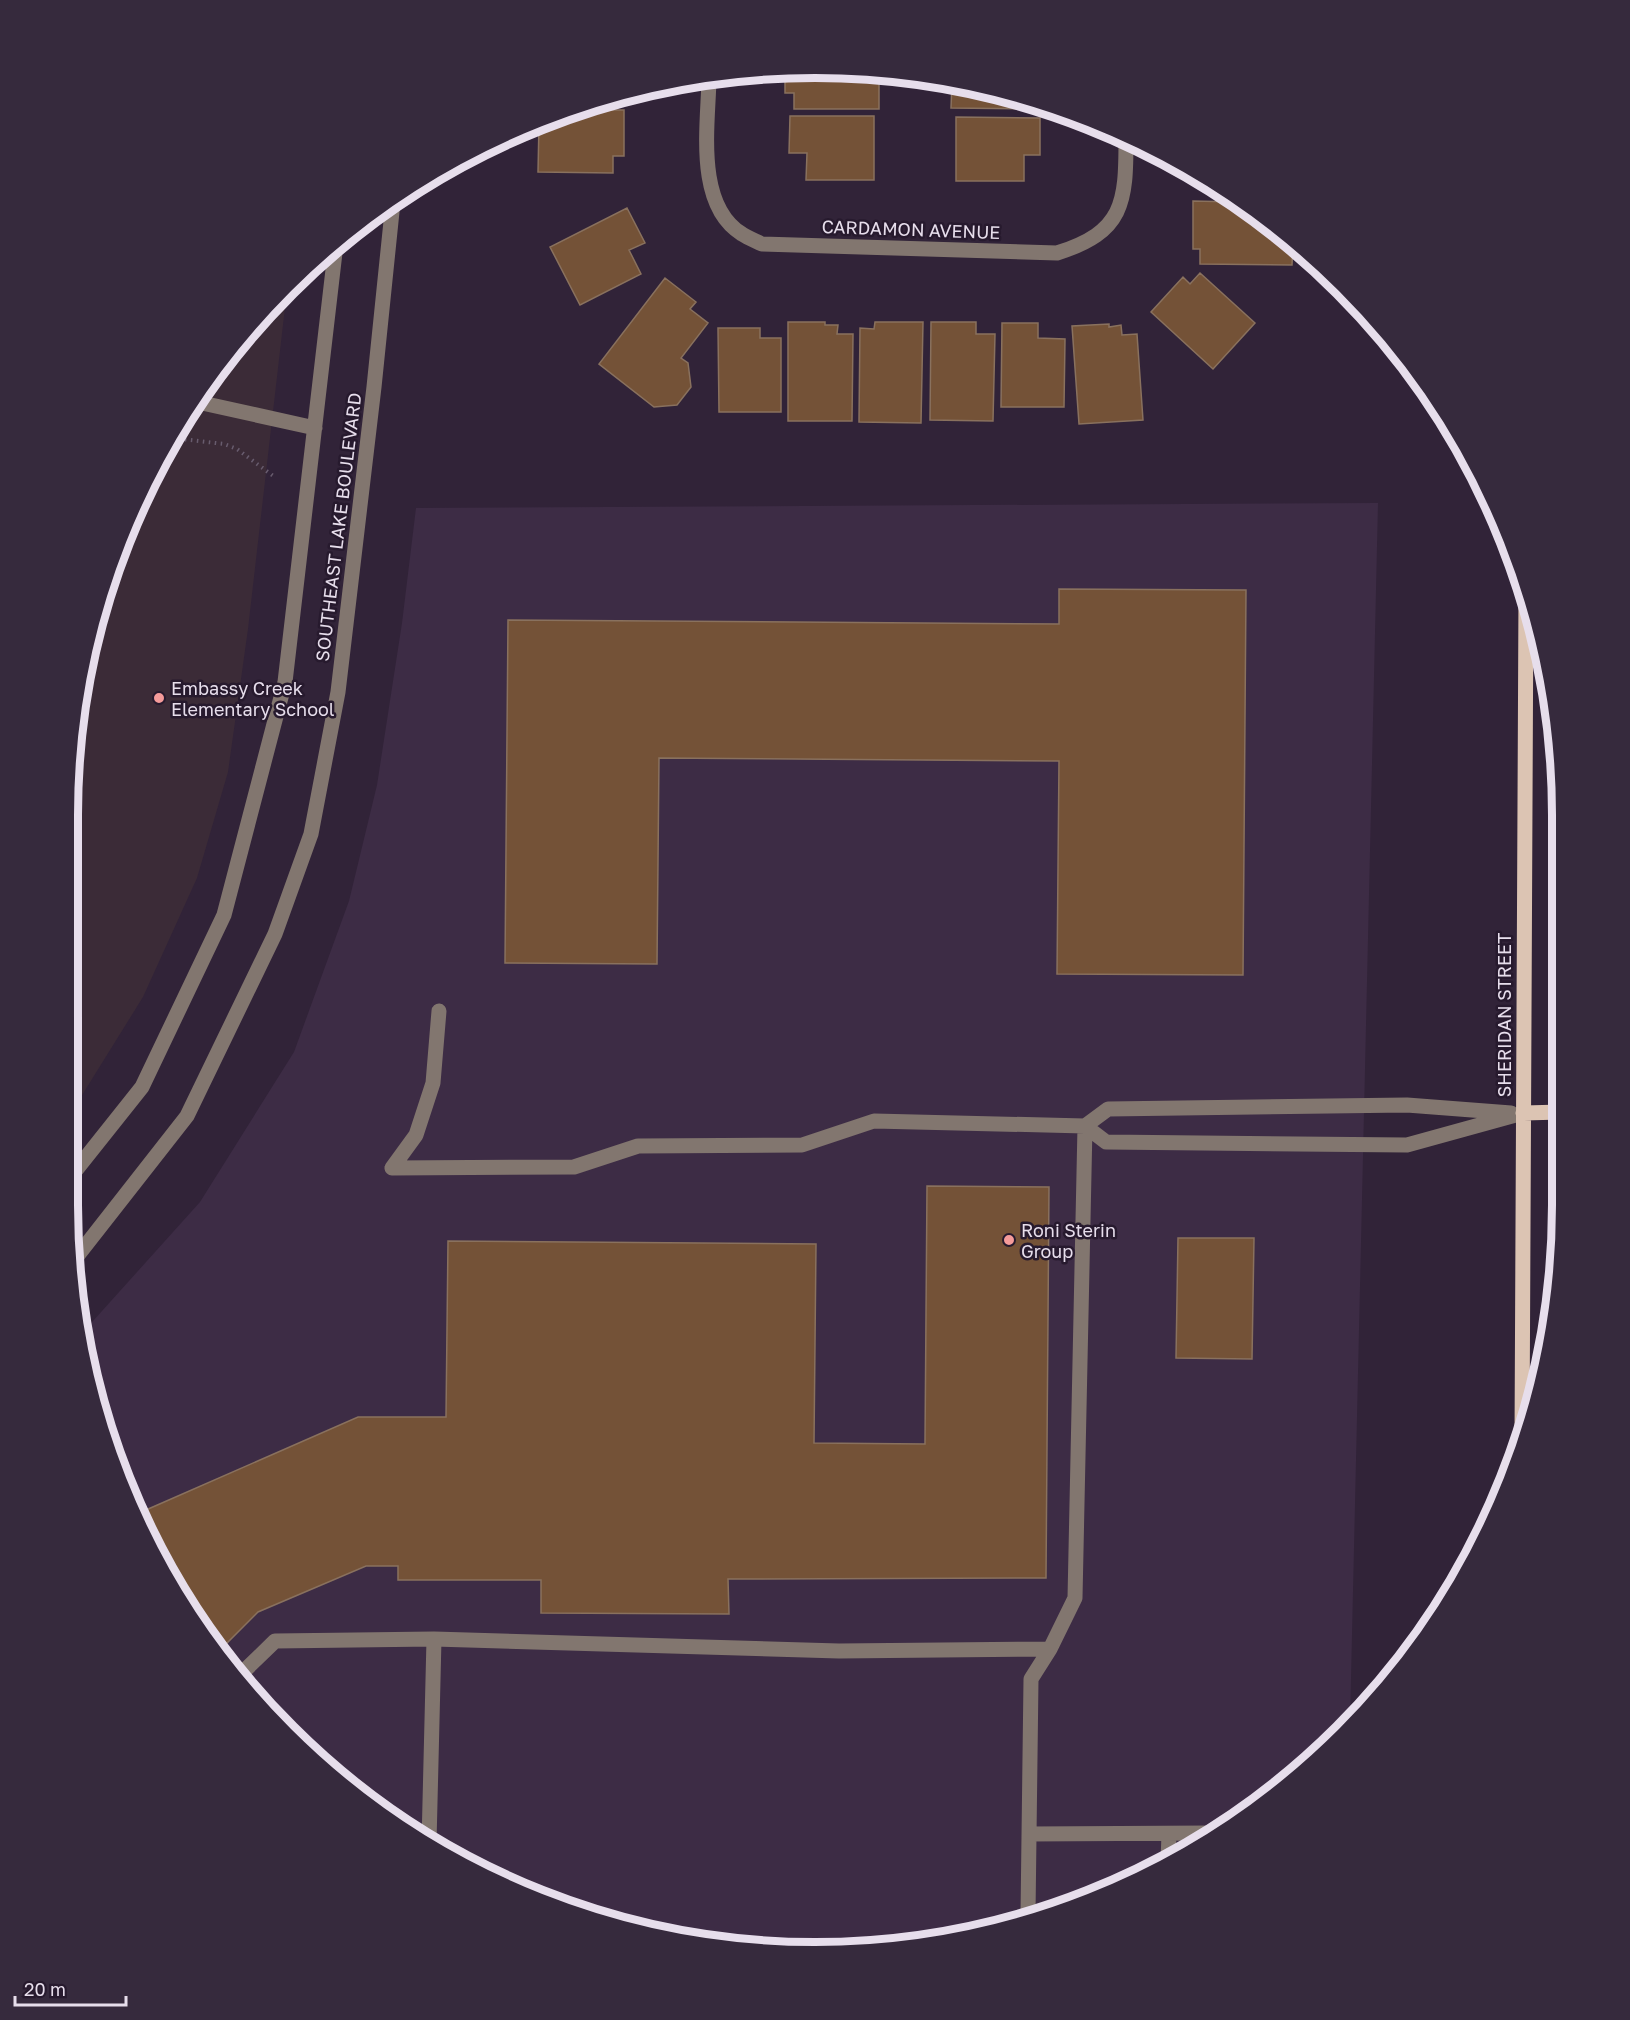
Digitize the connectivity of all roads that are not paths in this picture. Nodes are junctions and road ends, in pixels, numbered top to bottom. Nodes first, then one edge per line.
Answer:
1 (709, 86) edge
2 (1126, 147) edge
3 (392, 212) edge
4 (335, 256) edge
5 (204, 403) edge
6 (315, 428) junction
7 (1526, 620) edge
8 (439, 1011) dead end
9 (1552, 1112) edge
10 (1523, 1113) junction
11 (1085, 1126) junction
12 (78, 1167) edge
13 (80, 1253) edge
14 (1522, 1412) edge
15 (434, 1639) junction
16 (1050, 1649) junction
17 (244, 1671) edge
18 (429, 1833) edge
19 (1200, 1833) edge
20 (1029, 1834) junction
21 (1169, 1834) junction
22 (1168, 1851) edge
23 (1028, 1910) edge

1 - 2 street, CARDAMON AVENUE
3 - 13 street, SOUTHEAST LAKE BOULEVARD
4 - 6 street, SOUTHEAST LAKE BOULEVARD
5 - 6 street
6 - 12 street, SOUTHEAST LAKE BOULEVARD
7 - 10 main road, SHERIDAN STREET
8 - 11 street
9 - 10 main road
10 - 11 street
10 - 11 street
10 - 14 main road, SHERIDAN STREET
11 - 16 street
15 - 16 street
15 - 17 street
15 - 18 street
16 - 20 street
19 - 21 street
20 - 21 street
20 - 23 street
21 - 22 street

